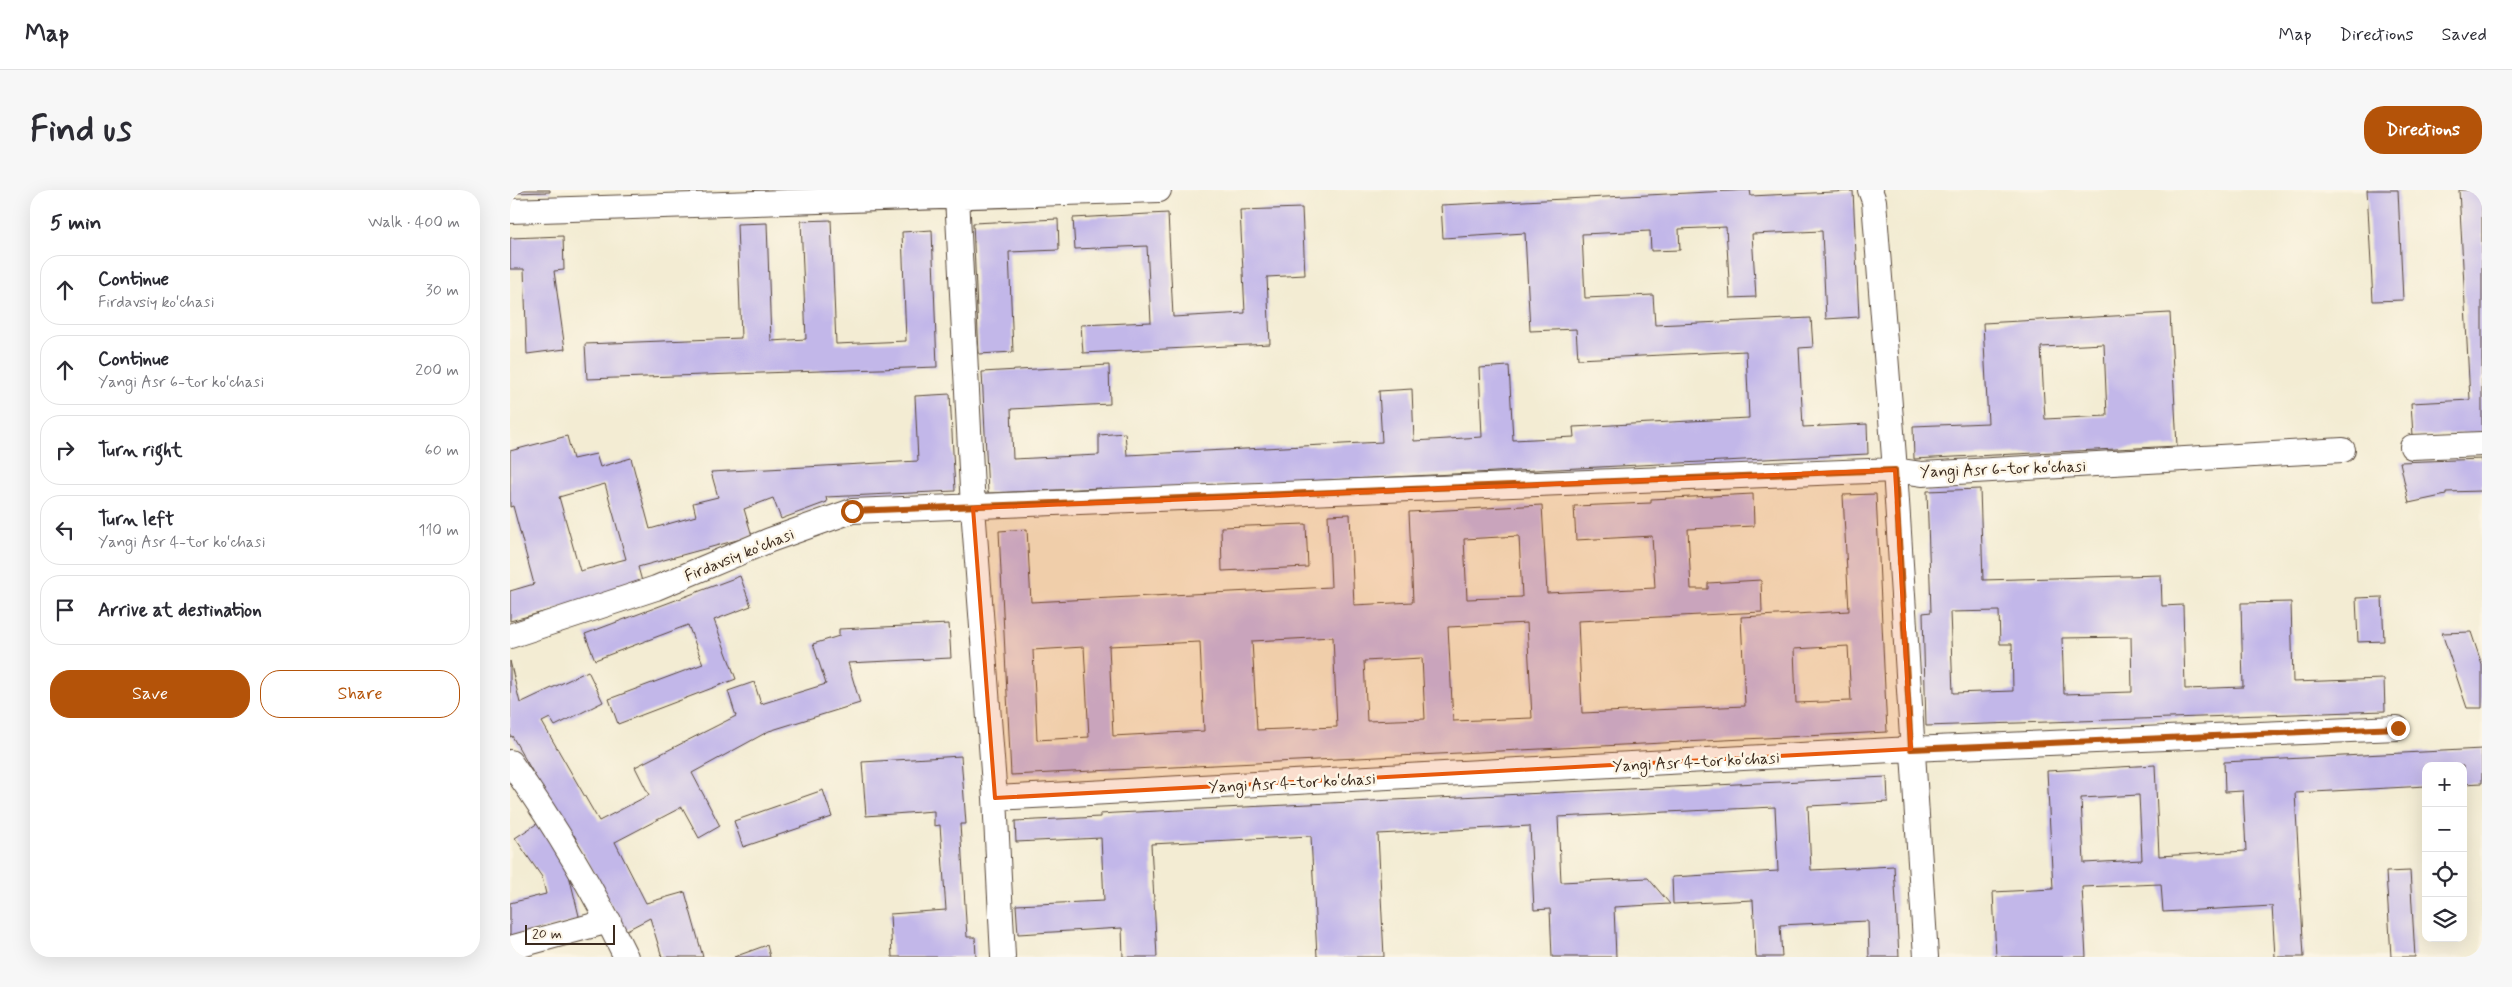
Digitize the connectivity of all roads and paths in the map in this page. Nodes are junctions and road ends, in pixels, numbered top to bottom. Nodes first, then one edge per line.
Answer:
1 (1159, 190) edge
2 (1870, 190) edge
3 (957, 196) junction
4 (510, 211) edge
5 (2482, 444) edge
6 (2412, 447) dead end
7 (2343, 450) dead end
8 (1895, 470) junction
9 (973, 508) junction
10 (510, 636) edge
11 (2398, 728) dead end
12 (1911, 749) junction
13 (510, 762) edge
14 (996, 798) junction
15 (608, 921) junction
16 (510, 948) edge
17 (626, 957) edge
18 (1004, 957) edge
19 (1926, 957) edge

1 - 3 street
2 - 8 street
3 - 4 street
3 - 9 street
5 - 6 street
7 - 8 street, Yangi Asr 6-tor koʻchasi
8 - 9 street, Yangi Asr 6-tor koʻchasi
8 - 12 street
9 - 10 street, Firdavsiy koʻchasi
9 - 14 street
11 - 12 street, Yangi Asr 4-tor koʻchasi
12 - 14 street, Yangi Asr 4-tor koʻchasi
12 - 19 street
13 - 15 street
14 - 18 street
15 - 16 street
15 - 17 street

